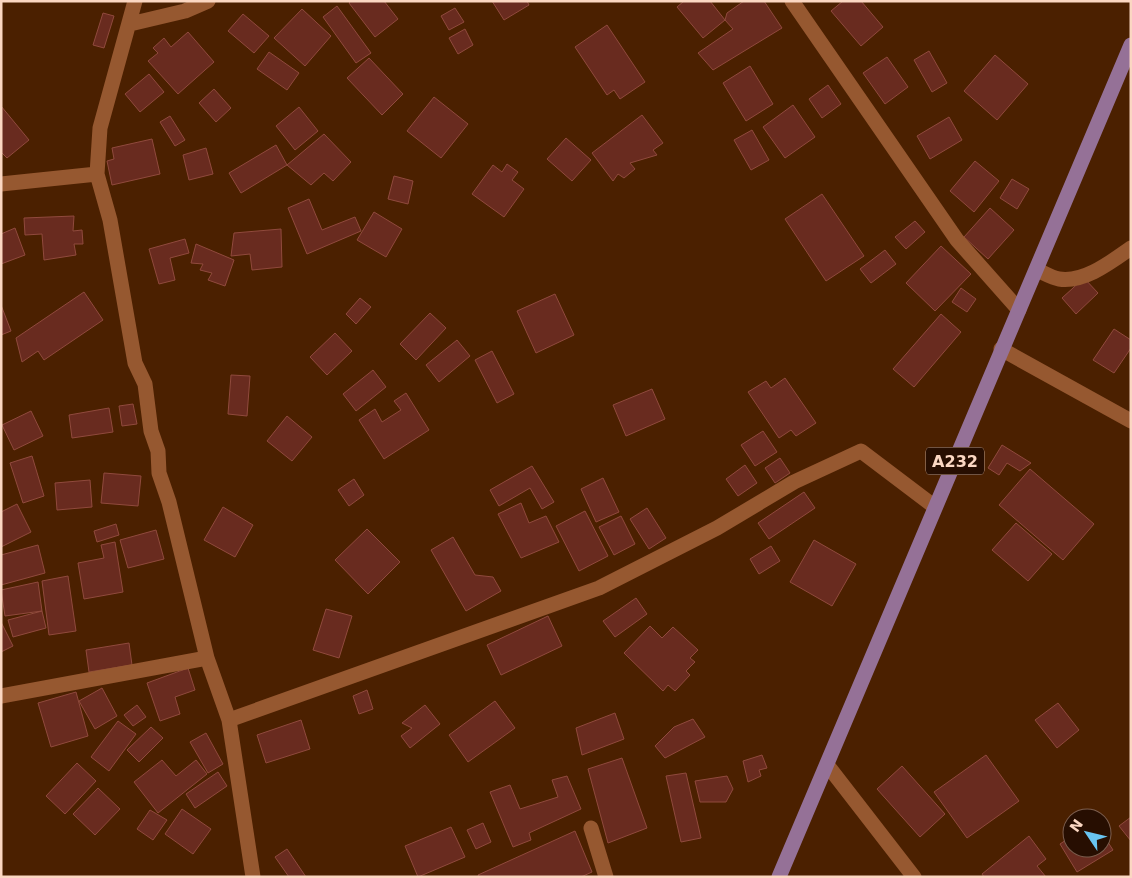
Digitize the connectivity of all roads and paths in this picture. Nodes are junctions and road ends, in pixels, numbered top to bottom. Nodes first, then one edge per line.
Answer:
1 (135, 1) edge
2 (208, 1) edge
3 (792, 1) edge
4 (130, 24) junction
5 (1131, 45) edge
6 (97, 174) junction
7 (1, 184) edge
8 (1131, 248) edge
9 (1037, 270) junction
10 (1019, 310) junction
11 (1001, 349) junction
12 (1131, 422) edge
13 (935, 507) junction
14 (207, 658) junction
15 (1, 696) edge
16 (229, 720) junction
17 (828, 766) junction
18 (591, 828) dead end
19 (253, 877) edge
20 (606, 877) edge
21 (779, 877) edge
22 (914, 877) edge

1 - 4 street
2 - 4 street
3 - 10 street
4 - 6 street
5 - 9 main road, A232
6 - 7 street
6 - 14 street
8 - 9 street
9 - 10 main road, A232
10 - 11 main road, A232
11 - 12 street
11 - 13 main road, A232
13 - 16 street
13 - 17 main road, A232
14 - 15 street
14 - 16 street
16 - 19 street
17 - 21 main road, A232
17 - 22 street
18 - 20 street

